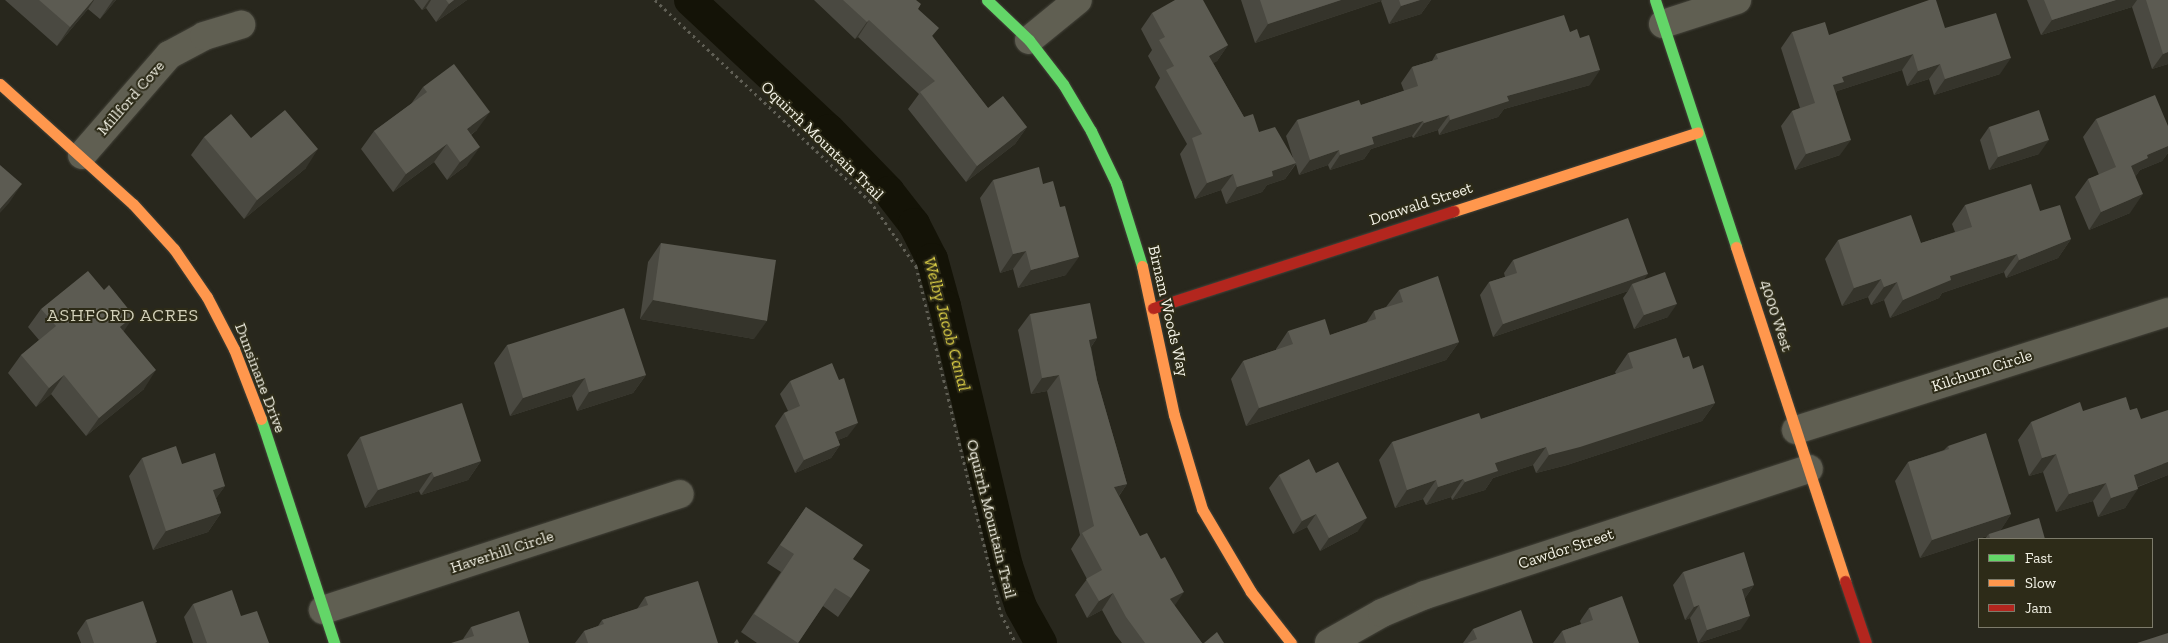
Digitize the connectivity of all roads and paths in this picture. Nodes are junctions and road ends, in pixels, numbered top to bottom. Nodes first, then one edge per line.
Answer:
1 (655, 0) edge
2 (987, 0) edge
3 (1078, 0) edge
4 (1737, 0) edge
5 (1659, 12) edge
6 (241, 25) dead end
7 (1029, 40) junction
8 (0, 84) edge
9 (1698, 132) junction
10 (82, 155) junction
11 (1153, 308) junction
12 (2168, 312) edge
13 (1796, 430) junction
14 (1808, 468) junction
15 (680, 494) dead end
16 (323, 610) junction
17 (334, 643) edge
18 (1016, 643) edge
19 (1291, 643) edge
20 (1329, 643) edge
21 (1866, 643) edge

1 - 18 path, Oquirrh Mountain Trail
2 - 7 street, Birnam Woods Way
3 - 7 street
4 - 5 street
5 - 9 street, 4000 West
6 - 10 street, Millford Cove
7 - 11 street, Birnam Woods Way
8 - 10 street, Dunsinane Drive
9 - 11 street, Donwald Street
9 - 13 street, 4000 West
10 - 16 street, Dunsinane Drive
11 - 19 street, Birnam Woods Way
12 - 13 street, Kilchurn Circle
13 - 14 street, 4000 West
14 - 20 street, Cawdor Street
14 - 21 street, 4000 West
15 - 16 street, Haverhill Circle
16 - 17 street, Dunsinane Drive

